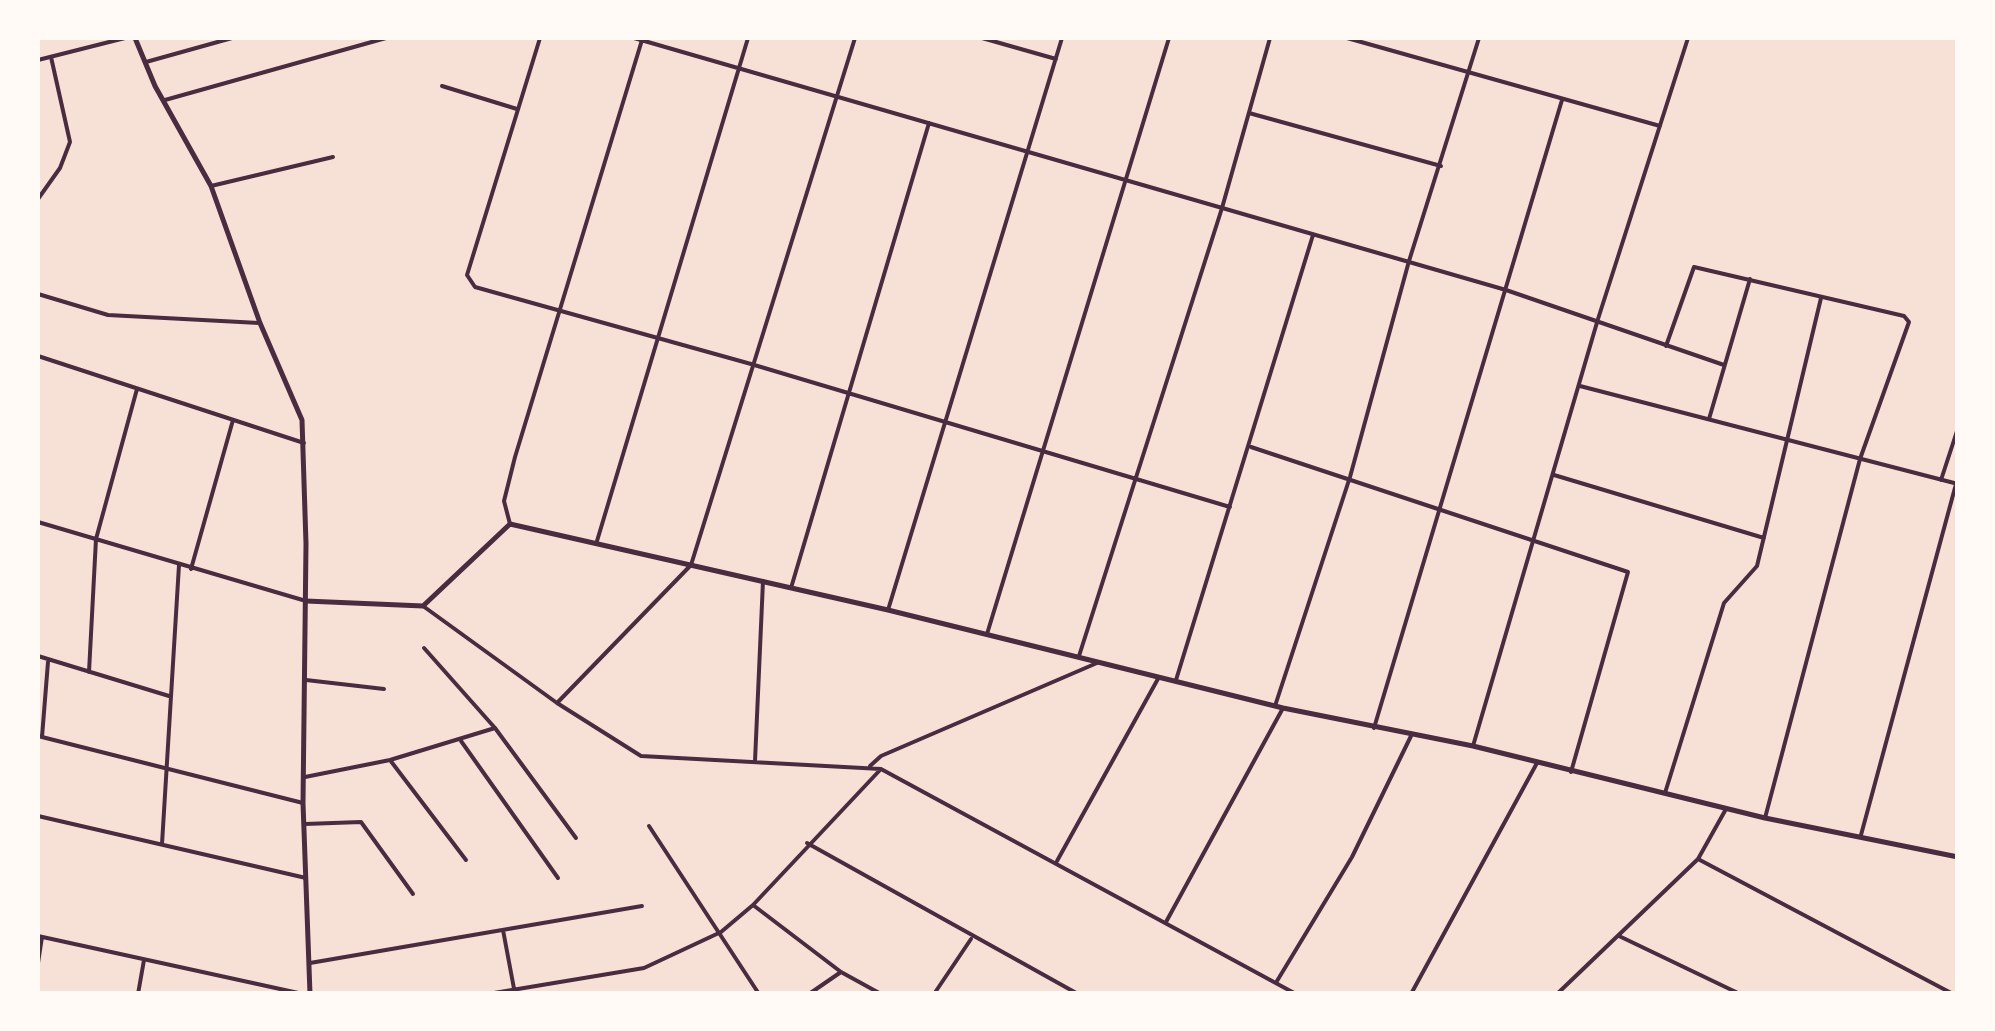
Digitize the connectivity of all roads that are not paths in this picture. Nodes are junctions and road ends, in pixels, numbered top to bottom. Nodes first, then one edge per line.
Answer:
1 (125, 38) edge
2 (136, 38) edge
3 (232, 38) edge
4 (386, 38) edge
5 (540, 38) edge
6 (634, 38) edge
7 (748, 38) edge
8 (855, 38) edge
9 (982, 38) edge
10 (1062, 38) edge
11 (1169, 38) edge
12 (1270, 38) edge
13 (1347, 38) edge
14 (1479, 38) edge
15 (1688, 38) edge
16 (642, 39) edge
17 (1370, 41) edge
18 (51, 57) junction
19 (1056, 59) junction
20 (38, 60) edge
21 (146, 62) junction
22 (738, 68) junction
23 (1468, 72) junction
24 (442, 86) dead end
25 (838, 95) junction
26 (162, 100) junction
27 (1562, 100) junction
28 (517, 110) junction
29 (1249, 113) junction
30 (929, 123) junction
31 (1660, 126) junction
32 (1028, 151) junction
33 (332, 156) dead end
34 (1441, 166) junction
35 (1126, 180) junction
36 (211, 186) junction
37 (38, 197) edge
38 (1222, 208) junction
39 (1314, 235) junction
40 (1410, 261) junction
41 (1750, 278) junction
42 (1506, 290) junction
43 (38, 294) edge
44 (1822, 298) junction
45 (558, 309) junction
46 (1598, 319) junction
47 (260, 323) junction
48 (656, 336) junction
49 (1666, 348) junction
50 (38, 357) edge
51 (752, 364) junction
52 (1724, 365) junction
53 (1580, 386) junction
54 (136, 390) junction
55 (848, 393) junction
56 (1710, 419) junction
57 (233, 420) junction
58 (945, 421) junction
59 (1958, 428) edge
60 (1788, 441) junction
61 (304, 444) junction
62 (1251, 447) junction
63 (1042, 450) junction
64 (1860, 459) junction
65 (1554, 475) junction
66 (1134, 477) junction
67 (1350, 477) junction
68 (1941, 480) junction
69 (1957, 484) edge
70 (1230, 507) junction
71 (1441, 508) junction
72 (38, 522) edge
73 (510, 524) junction
74 (1764, 538) junction
75 (96, 539) junction
76 (1535, 539) junction
77 (597, 541) junction
78 (179, 565) junction
79 (691, 565) junction
80 (190, 569) junction
81 (763, 582) junction
82 (791, 588) junction
83 (306, 602) junction
84 (422, 606) junction
85 (888, 610) junction
86 (986, 634) junction
87 (424, 648) dead end
88 (38, 656) edge
89 (1080, 656) junction
90 (48, 660) junction
91 (1102, 661) junction
92 (89, 672) junction
93 (1159, 676) junction
94 (306, 680) junction
95 (1176, 680) junction
96 (384, 689) dead end
97 (170, 696) junction
98 (557, 703) junction
99 (1279, 707) junction
100 (495, 728) junction
101 (1374, 728) junction
102 (40, 736) edge
103 (1410, 736) junction
104 (461, 741) junction
105 (1473, 746) junction
106 (390, 760) junction
107 (754, 763) junction
108 (1537, 763) junction
109 (870, 766) junction
110 (164, 767) junction
111 (881, 769) junction
112 (1571, 772) junction
113 (305, 777) junction
114 (1665, 794) junction
115 (303, 803) junction
116 (1726, 809) junction
117 (38, 816) edge
118 (1765, 818) junction
119 (303, 824) junction
120 (649, 826) dead end
121 (1860, 835) junction
122 (576, 838) dead end
123 (162, 844) junction
124 (807, 844) junction
125 (1958, 856) edge
126 (1698, 859) junction
127 (466, 860) dead end
128 (1057, 861) junction
129 (306, 878) junction
130 (558, 878) dead end
131 (412, 894) dead end
132 (754, 905) junction
133 (642, 906) dead end
134 (1166, 922) junction
135 (503, 930) junction
136 (721, 932) junction
137 (40, 936) edge
138 (1618, 936) junction
139 (972, 938) junction
140 (144, 960) junction
141 (38, 962) edge
142 (310, 963) junction
143 (841, 972) junction
144 (1276, 982) junction
145 (515, 991) edge
146 (138, 994) edge
147 (306, 994) edge
148 (488, 994) edge
149 (760, 994) edge
150 (809, 994) edge
151 (881, 994) edge
152 (934, 994) edge
153 (1078, 994) edge
154 (1296, 994) edge
155 (1411, 994) edge
156 (1557, 994) edge
157 (1740, 994) edge
158 (1952, 994) edge

1 - 18 street
2 - 21 street
3 - 21 street
4 - 26 street
5 - 28 street
6 - 16 street
7 - 22 street
8 - 25 street
9 - 19 street
10 - 19 street
11 - 35 street
12 - 29 street
13 - 17 street
14 - 23 street
15 - 31 street
16 - 22 street
16 - 45 street
17 - 23 street
18 - 20 street
18 - 37 street
19 - 32 street
21 - 26 street
22 - 25 street
22 - 48 street
23 - 27 street
23 - 34 street
24 - 28 street
25 - 30 street
25 - 51 street
26 - 36 street
27 - 31 street
27 - 42 street
28 - 45 street
29 - 34 street
29 - 38 street
30 - 32 street
30 - 55 street
31 - 46 street
32 - 35 street
32 - 58 street
33 - 36 street
34 - 40 street
35 - 38 street
35 - 63 street
36 - 47 street
38 - 39 street
38 - 66 street
39 - 40 street
39 - 62 street
40 - 42 street
40 - 67 street
41 - 44 street
41 - 49 street
41 - 52 street
42 - 46 street
42 - 71 street
43 - 47 street
44 - 60 street
44 - 64 street
45 - 48 street
45 - 73 street
46 - 49 street
46 - 53 street
47 - 61 street
48 - 51 street
48 - 77 street
49 - 52 street
50 - 54 street
51 - 55 street
51 - 79 street
52 - 56 street
53 - 56 street
53 - 65 street
54 - 57 street
54 - 75 street
55 - 58 street
55 - 82 street
56 - 60 street
57 - 61 street
57 - 80 street
58 - 63 street
58 - 85 street
59 - 68 street
60 - 64 street
60 - 74 street
61 - 83 street
62 - 67 street
62 - 70 street
63 - 66 street
63 - 86 street
64 - 68 street
64 - 118 street
65 - 74 street
65 - 76 street
66 - 70 street
66 - 89 street
67 - 71 street
67 - 99 street
68 - 69 street
69 - 121 street
70 - 95 street
71 - 76 street
71 - 101 street
72 - 75 street
73 - 77 street
73 - 84 street
74 - 114 street
75 - 78 street
75 - 92 street
76 - 105 street
76 - 112 street
77 - 79 street
78 - 80 street
78 - 97 street
79 - 81 street
79 - 98 street
80 - 83 street
81 - 82 street
81 - 107 street
82 - 85 street
83 - 84 street
83 - 94 street
84 - 98 street
85 - 86 street
86 - 89 street
87 - 100 street
88 - 90 street
89 - 91 street
90 - 92 street
90 - 102 street
91 - 93 street
91 - 109 street
92 - 97 street
93 - 95 street
93 - 128 street
94 - 96 street
94 - 113 street
95 - 99 street
97 - 110 street
98 - 107 street
99 - 101 street
99 - 134 street
100 - 104 street
100 - 122 street
101 - 103 street
102 - 110 street
103 - 105 street
103 - 144 street
104 - 106 street
104 - 130 street
105 - 108 street
106 - 113 street
106 - 127 street
107 - 109 street
108 - 112 street
108 - 155 street
109 - 111 street
110 - 115 street
110 - 123 street
111 - 124 street
111 - 128 street
112 - 114 street
113 - 115 street
114 - 116 street
115 - 119 street
116 - 118 street
116 - 126 street
117 - 123 street
118 - 121 street
119 - 129 street
119 - 131 street
120 - 136 street
121 - 125 street
123 - 129 street
124 - 132 street
124 - 139 street
126 - 138 street
126 - 158 street
128 - 134 street
129 - 142 street
132 - 136 street
132 - 143 street
133 - 135 street
134 - 144 street
135 - 142 street
135 - 145 street
136 - 145 street
136 - 149 street
137 - 140 street
137 - 141 street
138 - 156 street
138 - 157 street
139 - 152 street
139 - 153 street
140 - 146 street
140 - 147 street
142 - 147 street
143 - 150 street
143 - 151 street
144 - 154 street
145 - 148 street

